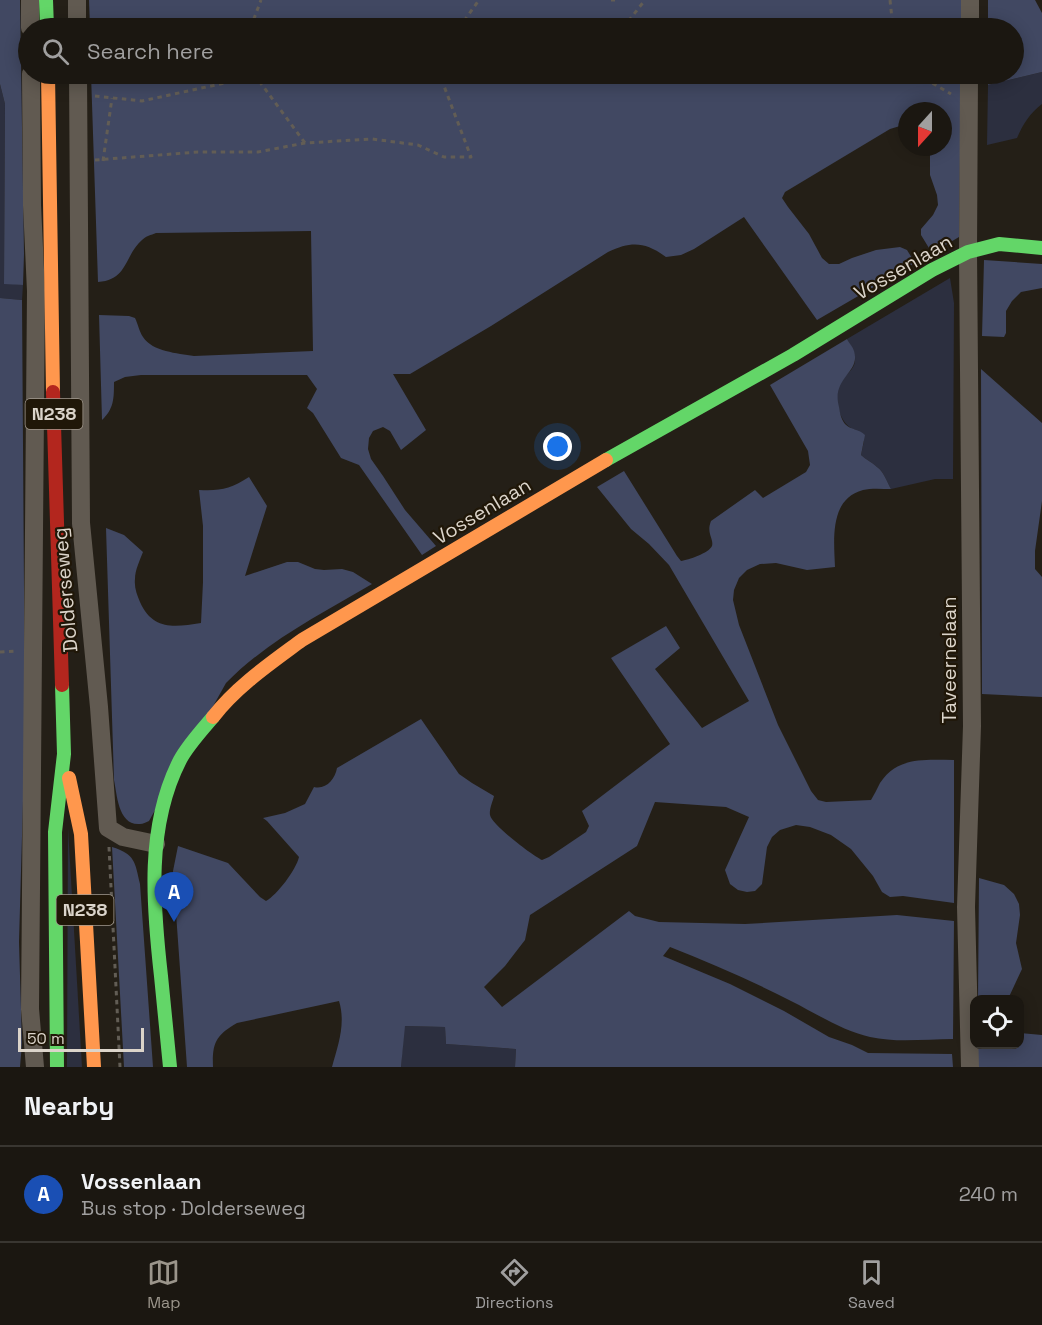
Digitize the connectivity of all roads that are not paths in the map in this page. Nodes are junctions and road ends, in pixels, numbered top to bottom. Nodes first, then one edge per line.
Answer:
1 (30, 0) edge
2 (46, 0) edge
3 (76, 0) edge
4 (970, 0) edge
5 (30, 18) edge
6 (47, 18) edge
7 (77, 18) edge
8 (969, 18) edge
9 (31, 84) edge
10 (48, 84) edge
11 (78, 84) edge
12 (969, 84) edge
13 (1042, 248) edge
14 (968, 252) junction
15 (64, 754) junction
16 (156, 844) junction
17 (35, 1067) edge
18 (57, 1067) edge
19 (94, 1067) edge
20 (170, 1067) edge
21 (970, 1067) edge

1 - 5 street
2 - 6 main road
3 - 7 street
4 - 8 street
9 - 17 street, Dolderseweg
10 - 15 main road, Dolderseweg / N238
11 - 16 street, Dolderseweg
12 - 14 street, Taveernelaan
13 - 14 main road, Vossenlaan
14 - 16 main road, Vossenlaan
14 - 21 street, Taveernelaan
15 - 18 main road, Dolderseweg / N238
15 - 19 main road, Dolderseweg / N238
16 - 20 main road

